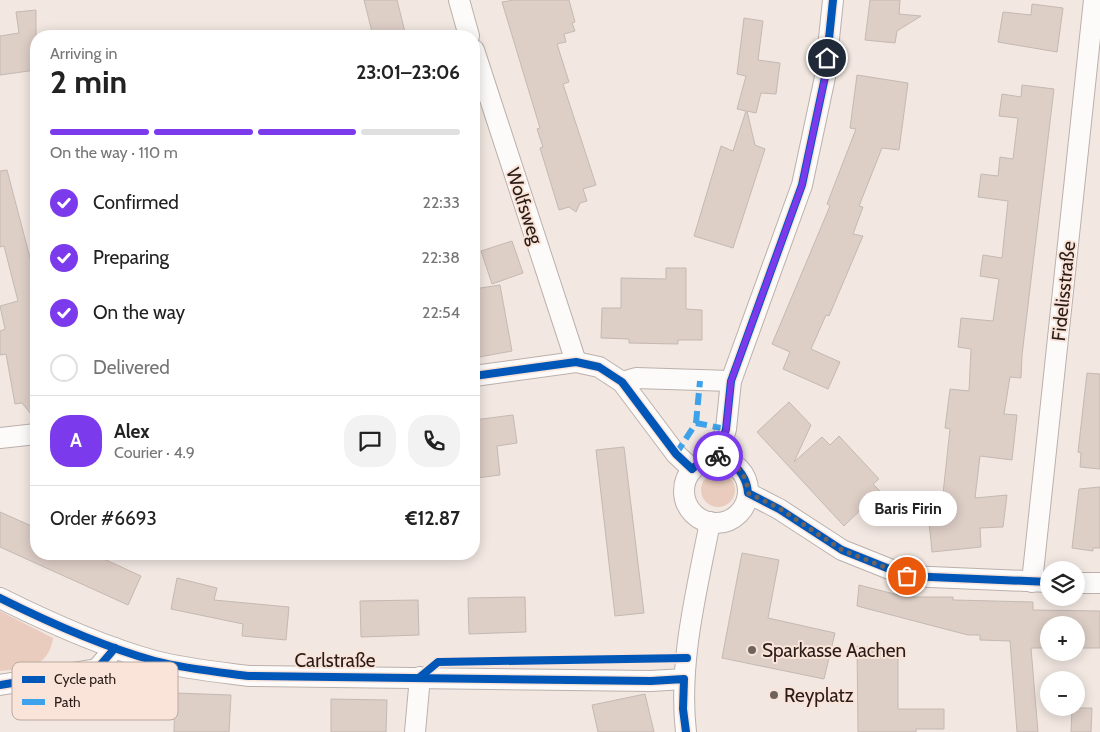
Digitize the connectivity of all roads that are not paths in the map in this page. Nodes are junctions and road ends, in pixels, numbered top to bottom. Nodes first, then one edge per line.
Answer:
1 (459, 0) edge
2 (833, 0) edge
3 (1094, 0) edge
4 (467, 30) edge
5 (480, 68) edge
6 (576, 362) junction
7 (480, 375) edge
8 (731, 381) junction
9 (622, 382) junction
10 (30, 435) edge
11 (0, 438) edge
12 (717, 458) junction
13 (692, 469) junction
14 (748, 493) junction
15 (710, 522) junction
16 (1042, 561) edge
17 (1040, 582) edge
18 (1085, 583) edge
19 (1100, 583) edge
20 (0, 598) edge
21 (115, 648) junction
22 (103, 662) edge
23 (161, 662) edge
24 (178, 666) edge
25 (420, 677) junction
26 (684, 679) junction
27 (415, 732) edge
28 (686, 732) edge

1 - 4 street
2 - 8 street
3 - 16 street, Fidelisstraße
5 - 6 street, Wolfsweg
6 - 7 street
6 - 9 street
8 - 9 street
8 - 12 street
9 - 13 street
10 - 11 street
12 - 13 street
12 - 14 street
13 - 15 street
14 - 15 street
14 - 17 street
15 - 26 street
18 - 19 street
20 - 21 street, Carlstraße
21 - 22 street
21 - 23 street, Carlstraße
24 - 25 street, Carlstraße
25 - 26 street, Carlstraße
25 - 27 street
26 - 28 street

